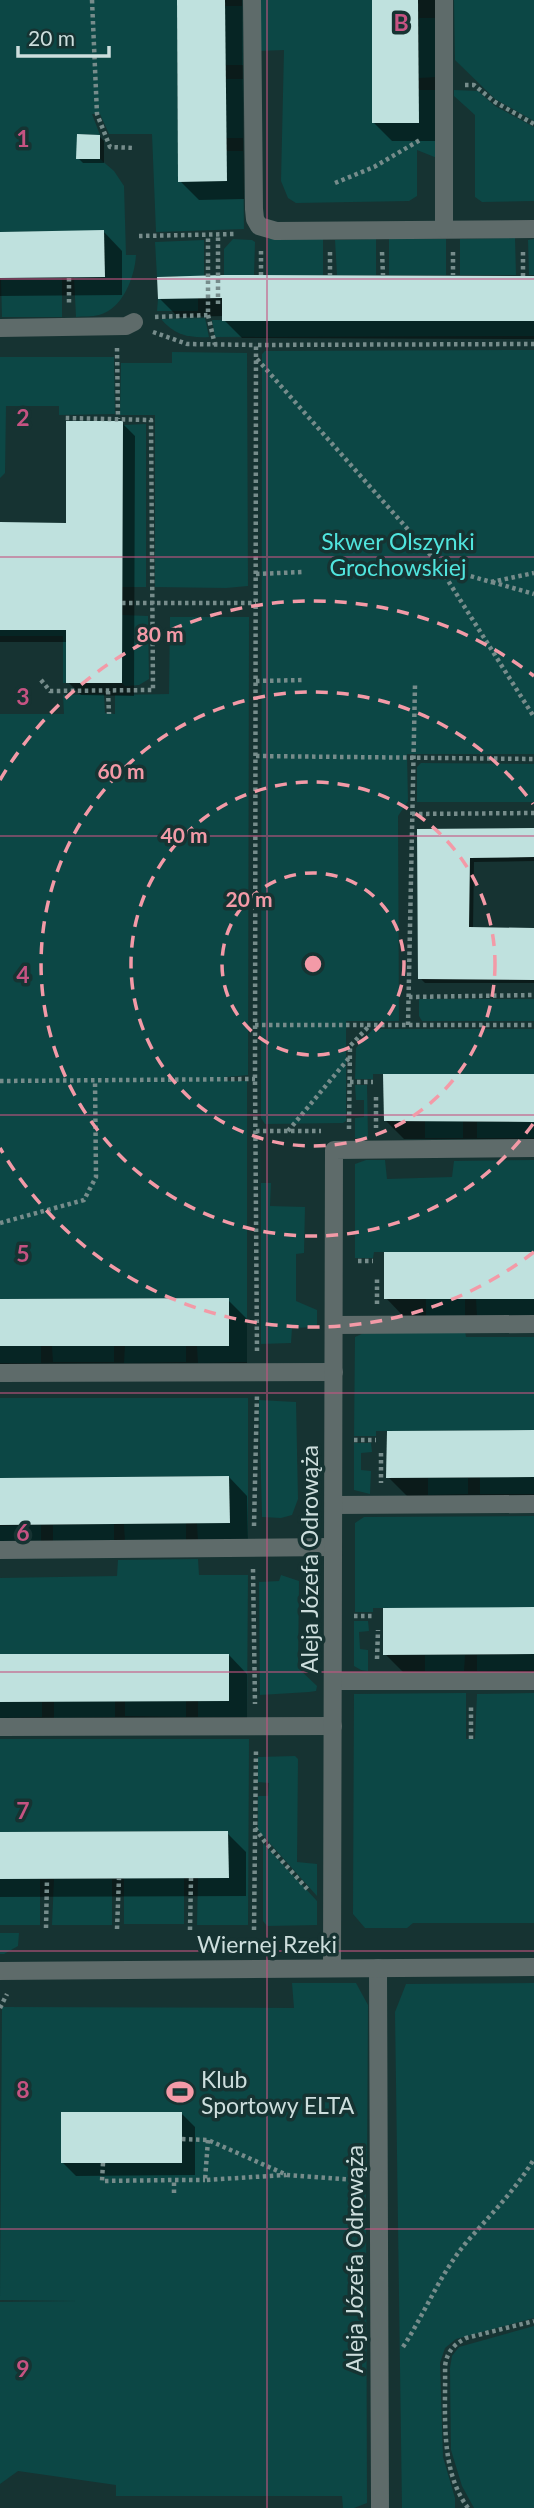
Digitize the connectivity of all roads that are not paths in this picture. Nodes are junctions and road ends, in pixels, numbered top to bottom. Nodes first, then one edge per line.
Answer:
1 (252, 0) edge
2 (444, 0) edge
3 (444, 229) junction
4 (534, 229) edge
5 (126, 324) road end
6 (0, 328) edge
7 (534, 1148) edge
8 (534, 1324) edge
9 (334, 1325) junction
10 (334, 1372) junction
11 (0, 1373) edge
12 (534, 1504) edge
13 (334, 1505) junction
14 (333, 1547) junction
15 (0, 1550) edge
16 (333, 1681) junction
17 (534, 1681) edge
18 (333, 1726) junction
19 (0, 1727) edge
20 (534, 1967) edge
21 (332, 1968) junction
22 (378, 1968) junction
23 (0, 1971) edge
24 (380, 2508) edge

1 - 3 street
2 - 3 street
3 - 4 street
5 - 6 street
7 - 9 street, Aleja Józefa Odrowąża
8 - 9 street
9 - 10 street, Aleja Józefa Odrowąża
10 - 11 street
10 - 13 street, Aleja Józefa Odrowąża
12 - 13 street
13 - 14 street, Aleja Józefa Odrowąża
14 - 15 street
14 - 16 street, Aleja Józefa Odrowąża
16 - 17 street
16 - 18 street, Aleja Józefa Odrowąża
18 - 19 street
18 - 21 street, Aleja Józefa Odrowąża
20 - 22 street, Wiernej Rzeki
21 - 22 street, Wiernej Rzeki
21 - 23 street, Wiernej Rzeki
22 - 24 street, Aleja Józefa Odrowąża

